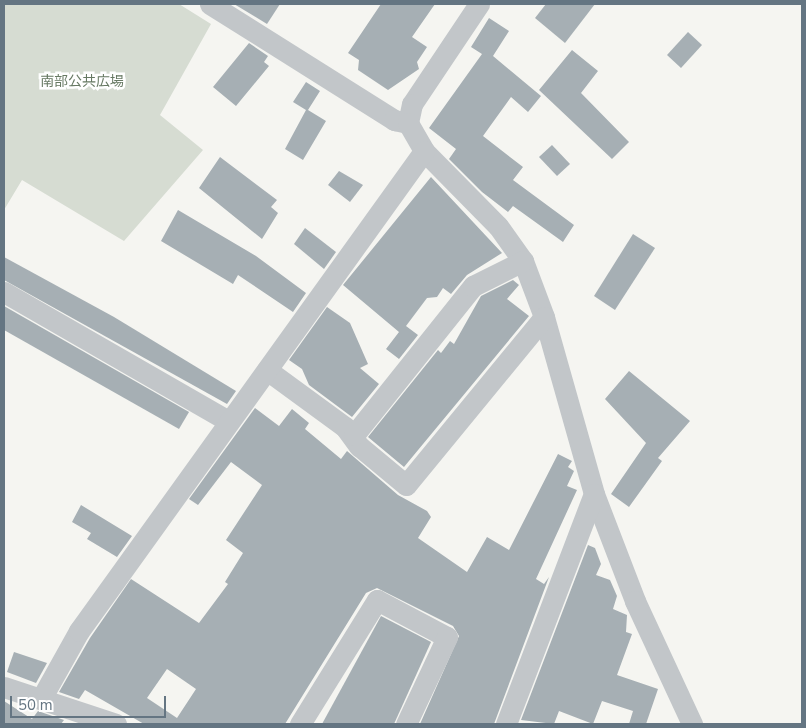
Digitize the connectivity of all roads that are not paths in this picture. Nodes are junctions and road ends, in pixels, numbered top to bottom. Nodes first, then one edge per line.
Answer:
1 (210, 4) edge
2 (479, 4) edge
3 (408, 124) junction
4 (424, 152) junction
5 (523, 261) junction
6 (4, 292) edge
7 (544, 317) junction
8 (267, 370) junction
9 (228, 420) junction
10 (354, 435) junction
11 (594, 494) junction
12 (4, 687) edge
13 (40, 699) junction
14 (94, 721) edge
15 (116, 724) edge
16 (300, 724) edge
17 (406, 724) edge
18 (506, 724) edge
19 (692, 724) edge

1 - 3 street
2 - 3 street
3 - 4 street
4 - 5 street
4 - 8 street
5 - 7 street
5 - 10 street
6 - 9 street
7 - 10 street
7 - 11 street
8 - 9 street
8 - 10 street
9 - 13 street
11 - 18 street
11 - 19 street
12 - 13 street
13 - 14 street
14 - 15 street
16 - 17 street

